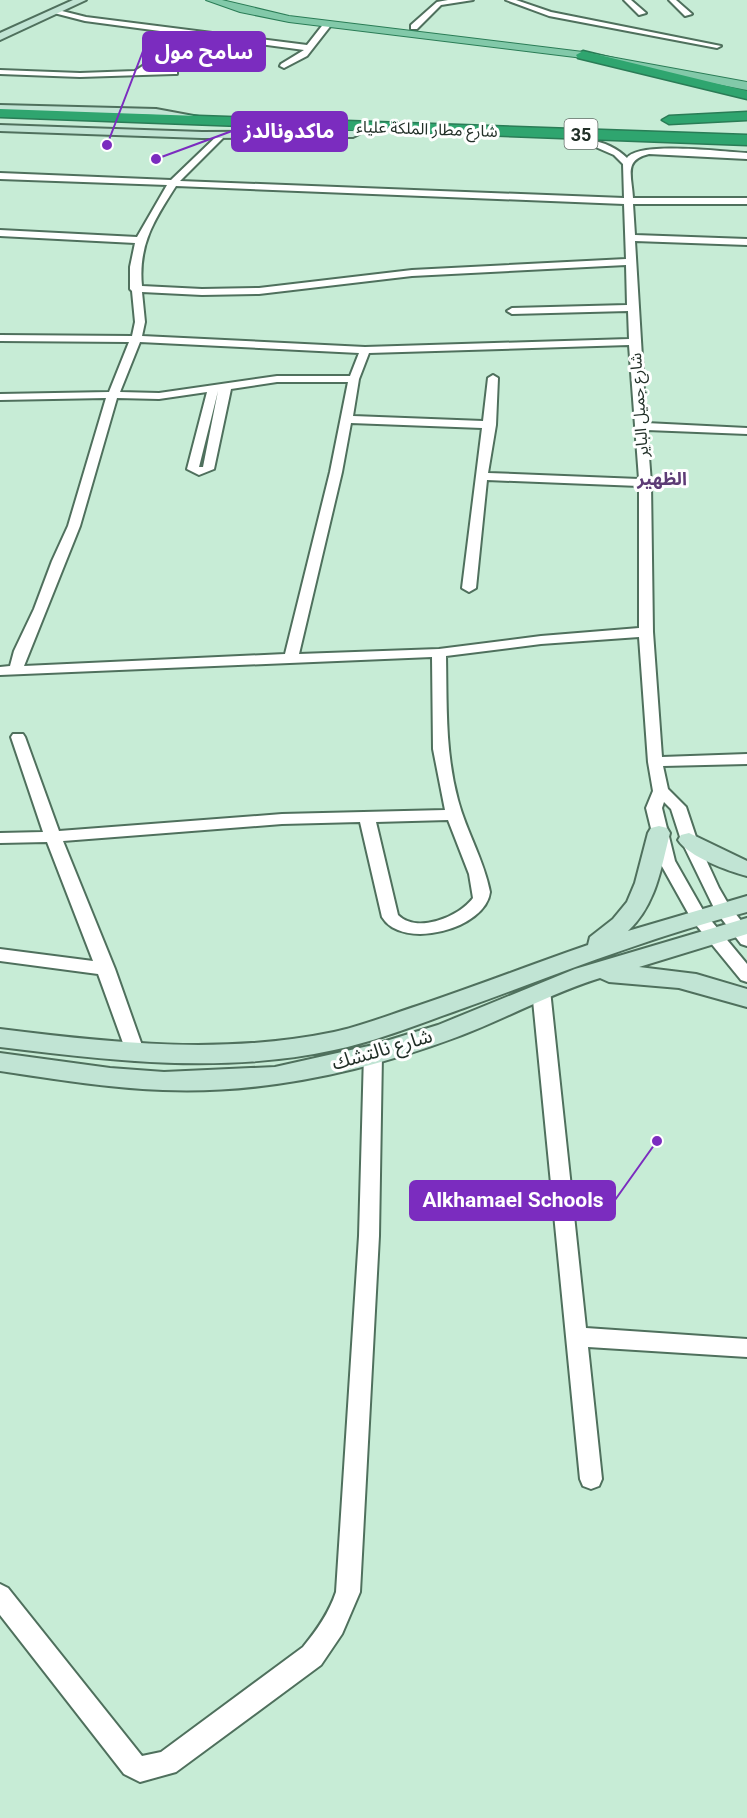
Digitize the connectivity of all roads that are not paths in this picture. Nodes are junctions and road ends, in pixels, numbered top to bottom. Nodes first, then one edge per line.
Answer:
1 (81, 0) edge
2 (93, 0) edge
3 (211, 0) edge
4 (235, 0) edge
5 (470, 0) edge
6 (509, 0) edge
7 (627, 0) edge
8 (672, 0) edge
9 (57, 11) junction
10 (642, 13) dead end
11 (688, 14) dead end
12 (328, 24) junction
13 (414, 27) junction
14 (198, 33) junction
15 (0, 37) edge
16 (717, 46) dead end
17 (309, 48) junction
18 (583, 55) junction
19 (284, 66) dead end
20 (699, 68) joint
21 (0, 72) edge
22 (174, 72) dead end
23 (135, 74) junction
24 (747, 77) edge
25 (747, 86) edge
26 (747, 94) edge
27 (0, 108) edge
28 (0, 113) edge
29 (747, 116) edge
30 (0, 121) edge
31 (210, 121) junction
32 (0, 128) edge
33 (415, 128) junction
34 (353, 134) junction
35 (220, 136) junction
36 (747, 140) edge
37 (594, 142) junction
38 (680, 146) junction
39 (747, 147) edge
40 (747, 154) edge
41 (627, 163) junction
42 (0, 176) edge
43 (173, 183) junction
44 (627, 201) junction
45 (747, 201) edge
46 (0, 233) edge
47 (629, 238) junction
48 (140, 240) junction
49 (747, 242) edge
50 (630, 262) junction
51 (135, 289) junction
52 (634, 308) junction
53 (512, 311) dead end
54 (0, 338) edge
55 (136, 339) junction
56 (634, 342) junction
57 (365, 350) junction
58 (493, 378) dead end
59 (354, 380) junction
60 (226, 389) junction
61 (213, 391) junction
62 (112, 396) junction
63 (0, 397) edge
64 (346, 419) junction
65 (490, 425) junction
66 (640, 426) junction
67 (747, 431) edge
68 (482, 476) junction
69 (645, 483) junction
70 (469, 588) dead end
71 (646, 632) junction
72 (439, 652) junction
73 (291, 658) junction
74 (16, 669) junction
75 (0, 671) edge
76 (18, 737) dead end
77 (747, 759) edge
78 (656, 762) junction
79 (661, 791) junction
80 (454, 815) junction
81 (367, 817) junction
82 (659, 833) junction
83 (53, 837) junction
84 (0, 838) edge
85 (689, 840) junction
86 (747, 870) edge
87 (747, 904) edge
88 (698, 916) junction
89 (738, 926) edge
90 (713, 936) junction
91 (0, 955) edge
92 (584, 964) junction
93 (106, 969) junction
94 (747, 976) edge
95 (541, 990) junction
96 (747, 998) edge
97 (0, 1038) edge
98 (136, 1054) junction
99 (373, 1054) junction
100 (0, 1062) edge
101 (577, 1336) junction
102 (747, 1348) edge
103 (591, 1479) dead end
104 (0, 1596) edge

1 - 9 main road
2 - 9 main road
3 - 12 main road
4 - 13 main road
5 - 13 street
6 - 16 street
7 - 10 street
8 - 11 street
9 - 14 street
9 - 15 main road
12 - 17 street
12 - 18 main road
13 - 20 main road
14 - 17 street
14 - 23 street
17 - 19 street
18 - 25 main road
18 - 26 highway
20 - 24 highway
21 - 23 street
22 - 23 street
27 - 31 main road
28 - 31 highway, شارع مطار الملكة علياء / 35
29 - 33 highway
30 - 34 highway, شارع مطار الملكة علياء / 35
31 - 33 highway, شارع مطار الملكة علياء / 35
32 - 35 main road
33 - 36 highway, شارع مطار الملكة علياء / 35
34 - 35 main road
34 - 37 highway, شارع مطار الملكة علياء / 35
35 - 43 street
37 - 38 highway, شارع مطار الملكة علياء / 35
37 - 41 street
38 - 39 highway, شارع مطار الملكة علياء / 35
38 - 40 highway
40 - 41 street
41 - 44 street, شارع جميل الباير
42 - 43 street
43 - 44 street
43 - 48 street
44 - 45 street
44 - 47 street, شارع جميل الباير
46 - 48 street
47 - 49 street
47 - 50 street, شارع جميل الباير
48 - 51 street
50 - 51 street
50 - 52 street, شارع جميل الباير
51 - 55 street
52 - 53 street
52 - 56 street, شارع جميل الباير
54 - 55 street
55 - 57 street
55 - 62 street
56 - 57 street
56 - 66 street, شارع جميل الباير
57 - 59 street
58 - 65 street
59 - 60 street
59 - 64 street
60 - 61 street
60 - 61 street
61 - 62 street
62 - 63 street
62 - 74 street
64 - 65 street
64 - 73 street
65 - 68 street
66 - 67 street
66 - 69 street, شارع جميل الباير
68 - 69 street
68 - 70 street
69 - 71 street, شارع جميل الباير
71 - 72 street
71 - 78 street, شارع جميل الباير
72 - 73 street
72 - 80 street
73 - 74 street
74 - 75 street
76 - 83 street
77 - 78 street
78 - 79 street, شارع جميل الباير
79 - 82 street, شارع جميل الباير
79 - 85 street
80 - 81 street
80 - 81 street
81 - 83 street
82 - 88 street, شارع جميل الباير
82 - 92 main road
83 - 84 street
83 - 93 street
85 - 86 main road
85 - 89 street
87 - 89 main road, شارع نالتشك
88 - 89 main road, شارع نالتشك
88 - 90 street, شارع جميل الباير
88 - 92 main road, شارع نالتشك
89 - 90 main road, شارع نالتشك
90 - 92 main road, شارع نالتشك
90 - 94 street, شارع جميل الباير
91 - 93 street
92 - 95 main road, شارع نالتشك
92 - 96 main road
92 - 98 main road, شارع نالتشك
93 - 98 street
95 - 99 main road, شارع نالتشك
95 - 101 street
97 - 98 main road, شارع نالتشك
99 - 100 main road, شارع نالتشك
99 - 104 street
101 - 102 street
101 - 103 street

